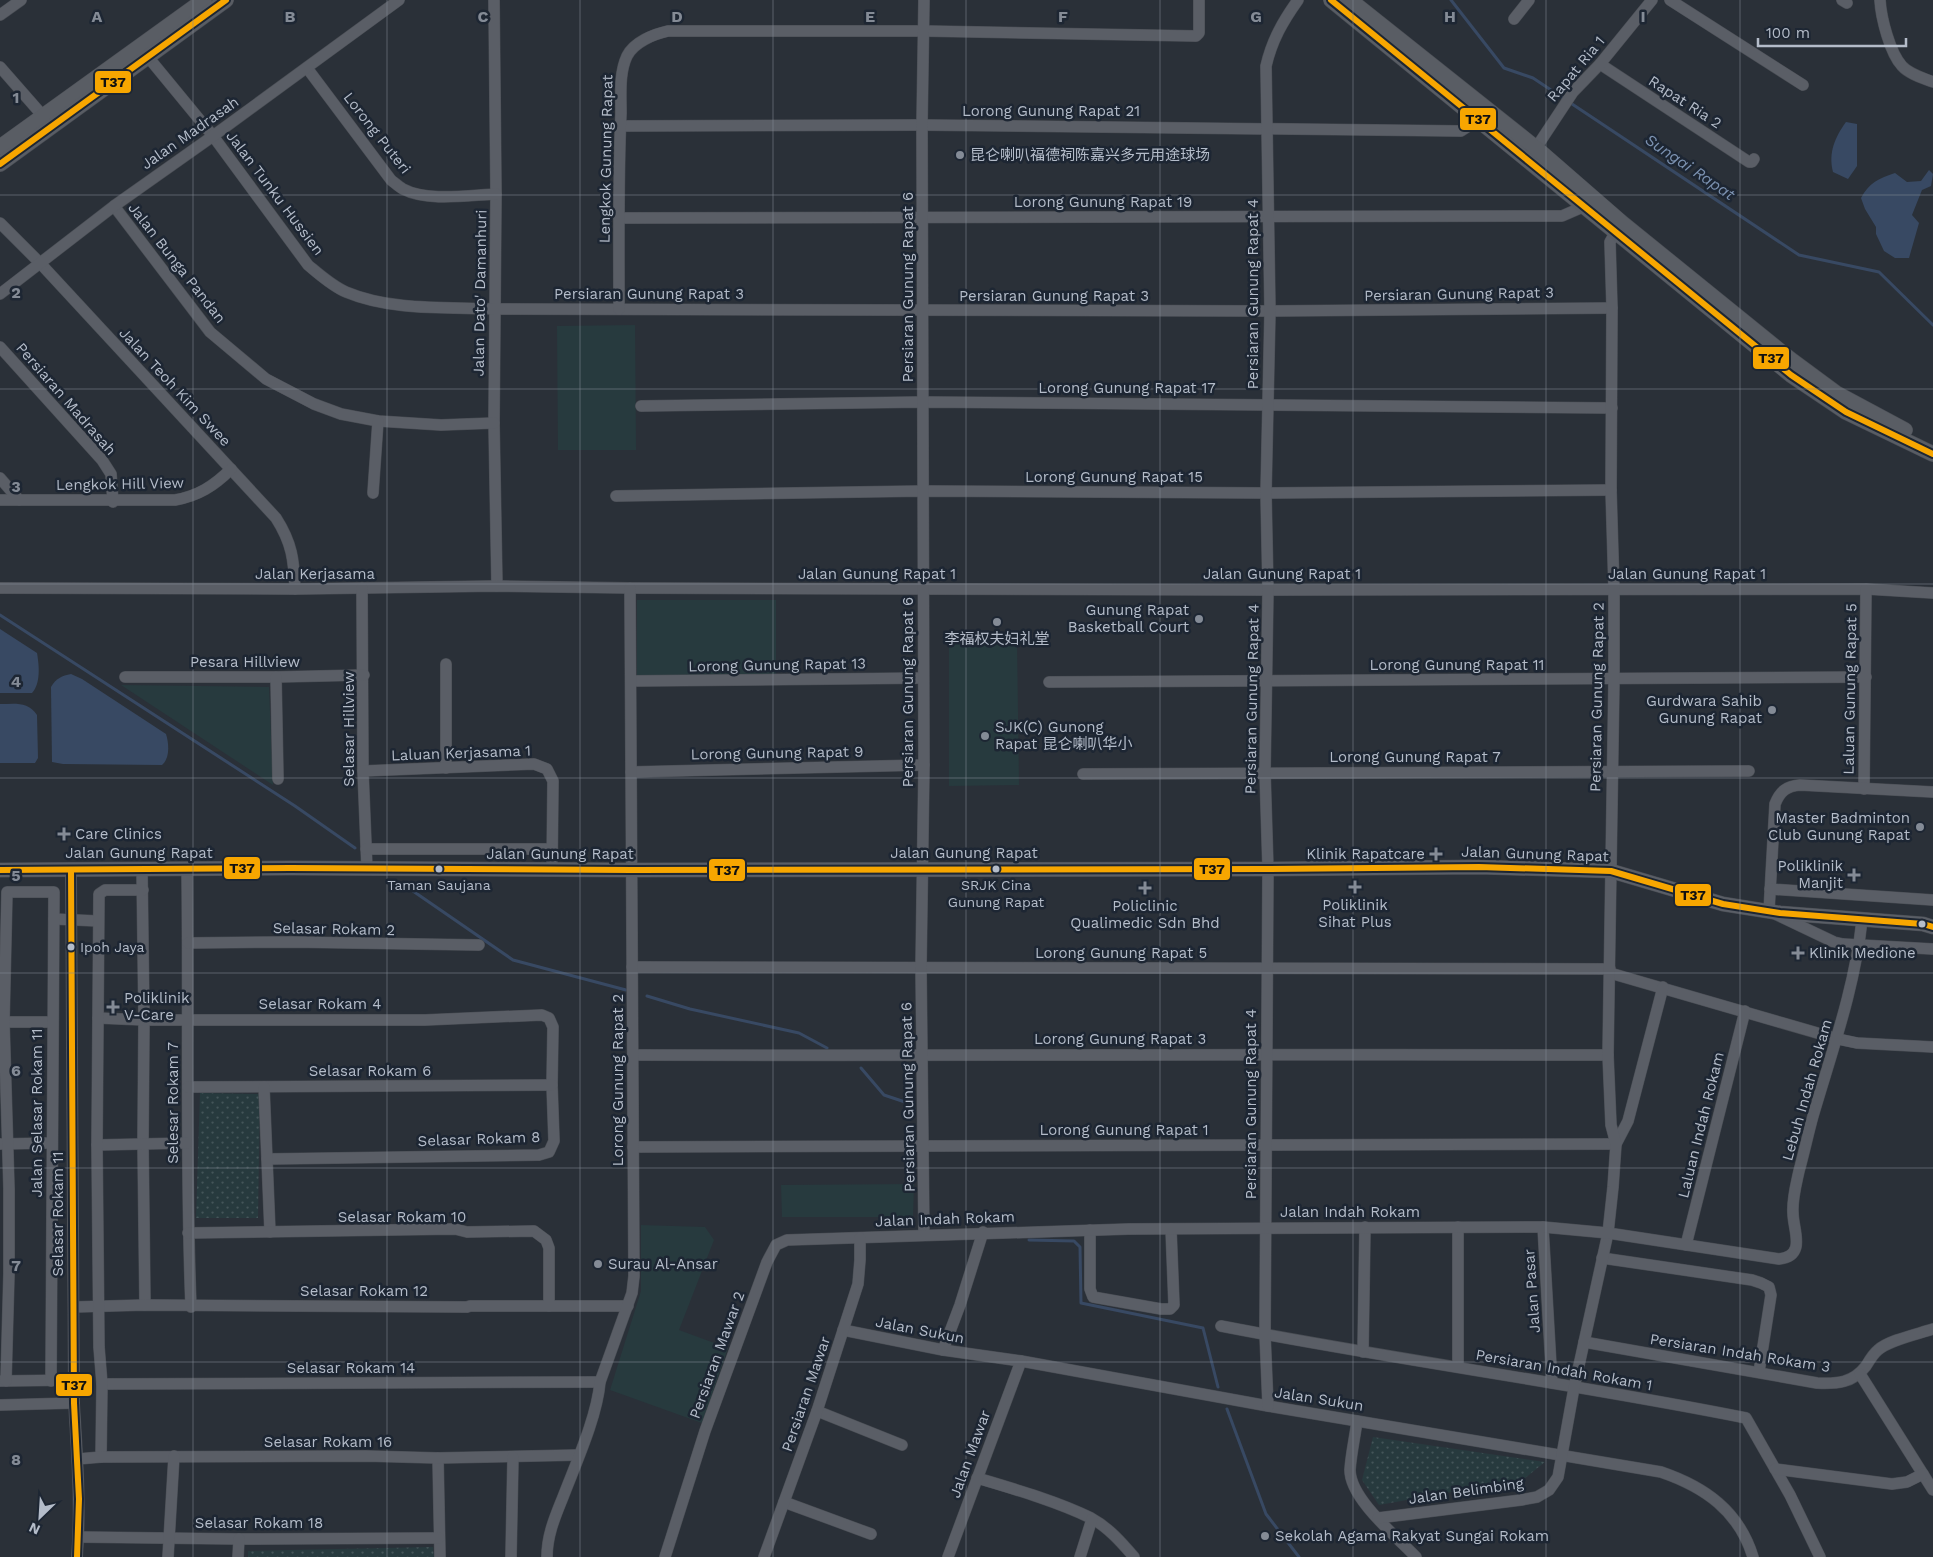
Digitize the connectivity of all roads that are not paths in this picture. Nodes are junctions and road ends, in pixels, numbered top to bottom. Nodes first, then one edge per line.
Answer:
1 (21, 0) edge
2 (399, 0) edge
3 (494, 0) edge
4 (924, 0) edge
5 (1199, 0) edge
6 (1298, 0) edge
7 (1331, 0) edge
8 (1350, 0) edge
9 (1529, 0) edge
10 (1652, 0) edge
11 (1670, 0) edge
12 (1880, 0) edge
13 (213, 2) edge
14 (0, 15) edge
15 (1514, 19) dead end
16 (925, 31) junction
17 (148, 56) junction
18 (1600, 64) junction
19 (0, 66) edge
20 (307, 68) junction
21 (1933, 82) edge
22 (1803, 85) dead end
23 (43, 116) junction
24 (1478, 120) junction
25 (922, 125) junction
26 (620, 126) junction
27 (1269, 128) junction
28 (213, 136) junction
29 (0, 147) edge
30 (1531, 154) junction
31 (1754, 158) dead end
32 (0, 164) edge
33 (496, 194) junction
34 (114, 206) junction
35 (1585, 206) junction
36 (924, 216) junction
37 (1269, 217) junction
38 (619, 218) junction
39 (0, 223) edge
40 (1618, 227) junction
41 (40, 263) junction
42 (0, 294) edge
43 (1612, 308) junction
44 (495, 309) junction
45 (619, 309) junction
46 (923, 310) junction
47 (1270, 311) junction
48 (0, 346) edge
49 (922, 402) junction
50 (1267, 404) junction
51 (641, 406) dead end
52 (1612, 408) junction
53 (378, 421) junction
54 (494, 423) junction
55 (1933, 444) edge
56 (1933, 454) edge
57 (231, 469) junction
58 (0, 478) edge
59 (1611, 490) junction
60 (923, 492) junction
61 (373, 493) dead end
62 (1266, 493) junction
63 (616, 496) dead end
64 (0, 500) edge
65 (19, 500) junction
66 (113, 502) junction
67 (496, 586) junction
68 (0, 588) edge
69 (362, 588) junction
70 (630, 588) junction
71 (295, 589) junction
72 (923, 589) junction
73 (1614, 589) junction
74 (1866, 589) junction
75 (1268, 590) junction
76 (1933, 593) edge
77 (446, 664) dead end
78 (364, 675) junction
79 (126, 677) dead end
80 (276, 677) junction
81 (1866, 677) junction
82 (923, 678) junction
83 (1614, 679) junction
84 (631, 681) junction
85 (1266, 681) junction
86 (1049, 682) dead end
87 (924, 765) junction
88 (446, 768) junction
89 (363, 771) junction
90 (1611, 771) junction
91 (1748, 771) dead end
92 (631, 772) junction
93 (1265, 772) junction
94 (1082, 774) dead end
95 (278, 779) dead end
96 (1864, 789) junction
97 (1933, 792) edge
98 (366, 849) junction
99 (552, 849) junction
100 (142, 869) junction
101 (187, 869) junction
102 (367, 869) junction
103 (922, 869) junction
104 (0, 870) edge
105 (71, 870) junction
106 (552, 870) junction
107 (632, 870) junction
108 (1268, 870) junction
109 (1611, 871) junction
110 (1770, 889) junction
111 (143, 890) junction
112 (1933, 900) edge
113 (1769, 911) junction
114 (54, 919) junction
115 (72, 920) junction
116 (1862, 920) junction
117 (98, 922) junction
118 (1930, 925) edge
119 (188, 943) junction
120 (479, 945) dead end
121 (1860, 945) junction
122 (1933, 949) edge
123 (632, 967) junction
124 (921, 967) junction
125 (1266, 968) junction
126 (1610, 971) junction
127 (1663, 987) junction
128 (1745, 1011) junction
129 (542, 1015) joint
130 (98, 1018) junction
131 (188, 1019) junction
132 (144, 1020) junction
133 (2, 1022) edge
134 (52, 1022) junction
135 (1838, 1039) junction
136 (1933, 1047) edge
137 (1266, 1053) junction
138 (633, 1055) junction
139 (1608, 1055) junction
140 (922, 1056) junction
141 (552, 1085) junction
142 (264, 1086) junction
143 (188, 1087) junction
144 (51, 1143) junction
145 (143, 1143) junction
146 (4, 1144) edge
147 (187, 1144) junction
148 (1616, 1144) junction
149 (96, 1145) junction
150 (1267, 1145) junction
151 (923, 1146) junction
152 (633, 1147) junction
153 (267, 1159) junction
154 (73, 1219) junction
155 (51, 1221) junction
156 (1365, 1227) junction
157 (1458, 1227) junction
158 (1543, 1227) junction
159 (1266, 1228) junction
160 (1172, 1229) junction
161 (1090, 1230) junction
162 (270, 1232) junction
163 (983, 1232) junction
164 (188, 1233) junction
165 (1608, 1233) junction
166 (924, 1235) junction
167 (860, 1238) junction
168 (1686, 1245) junction
169 (1602, 1258) junction
170 (1779, 1259) joint
171 (145, 1305) junction
172 (549, 1306) junction
173 (628, 1306) junction
174 (74, 1307) junction
175 (100, 1307) junction
176 (191, 1307) junction
177 (1221, 1326) dead end
178 (843, 1330) junction
179 (1933, 1330) edge
180 (1265, 1334) junction
181 (1584, 1342) junction
182 (943, 1350) junction
183 (1363, 1352) junction
184 (1021, 1361) junction
185 (1458, 1367) junction
186 (1759, 1372) junction
187 (1860, 1374) junction
188 (75, 1380) junction
189 (3, 1381) edge
190 (50, 1381) junction
191 (600, 1382) junction
192 (1552, 1383) junction
193 (102, 1384) junction
194 (1574, 1388) junction
195 (74, 1403) junction
196 (0, 1406) edge
197 (1268, 1406) junction
198 (817, 1411) junction
199 (1357, 1421) junction
200 (902, 1445) dead end
201 (579, 1455) junction
202 (174, 1456) junction
203 (1563, 1456) junction
204 (101, 1457) junction
205 (513, 1457) junction
206 (438, 1458) junction
207 (78, 1459) junction
208 (1775, 1469) junction
209 (1923, 1474) junction
210 (977, 1478) junction
211 (1933, 1490) edge
212 (784, 1502) junction
213 (1378, 1518) junction
214 (1092, 1519) junction
215 (872, 1534) dead end
216 (79, 1537) junction
217 (169, 1537) junction
218 (439, 1538) junction
219 (239, 1539) junction
220 (77, 1557) edge
221 (168, 1557) edge
222 (238, 1557) edge
223 (440, 1557) edge
224 (511, 1557) edge
225 (547, 1557) edge
226 (665, 1557) edge
227 (764, 1557) edge
228 (948, 1557) edge
229 (1080, 1557) edge
230 (1134, 1557) edge
231 (1416, 1557) edge
232 (1753, 1557) edge
233 (1820, 1557) edge

1 - 14 street
2 - 20 street, Jalan Madrasah
3 - 33 street, Jalan Dato' Damanhuri
4 - 16 street, Persiaran Gunung Rapat 6
5 - 16 street, Lengkok Gunung Rapat
6 - 27 street, Persiaran Gunung Rapat 4
7 - 24 main road
8 - 30 main road
9 - 15 street
10 - 18 street, Rapat Ria 1
11 - 22 street
12 - 21 street
13 - 17 main road
13 - 23 main road
16 - 25 street, Persiaran Gunung Rapat 6
16 - 26 street, Lengkok Gunung Rapat
17 - 28 street, Jalan Tunku Hussien
17 - 32 main road
18 - 30 street, Rapat Ria 1
18 - 31 street, Rapat Ria 2
19 - 23 street
20 - 28 street, Jalan Madrasah
20 - 33 street, Lorong Puteri
23 - 29 main road
24 - 27 street, Lorong Gunung Rapat 21
24 - 30 main road
25 - 26 street, Lorong Gunung Rapat 21
25 - 27 street, Lorong Gunung Rapat 21
25 - 36 street, Persiaran Gunung Rapat 6
26 - 38 street, Lengkok Gunung Rapat
27 - 37 street, Persiaran Gunung Rapat 4
28 - 34 street, Jalan Madrasah
28 - 44 street, Jalan Tunku Hussien
30 - 35 main road
30 - 40 main road
33 - 44 street, Jalan Dato' Damanhuri
34 - 41 street, Jalan Madrasah
34 - 53 street, Jalan Bunga Pandan
35 - 37 street, Lorong Gunung Rapat 19
35 - 40 main road
36 - 37 street, Lorong Gunung Rapat 19
36 - 38 street, Lorong Gunung Rapat 19
36 - 46 street, Persiaran Gunung Rapat 6
37 - 47 street, Persiaran Gunung Rapat 4
38 - 45 street, Lengkok Gunung Rapat
39 - 41 street, Jalan Teoh Kim Swee
40 - 43 street, Persiaran Gunung Rapat 2
40 - 55 main road
40 - 56 main road
41 - 42 street, Jalan Madrasah
41 - 57 street, Jalan Teoh Kim Swee
43 - 47 street, Persiaran Gunung Rapat 3
43 - 52 street, Persiaran Gunung Rapat 2
44 - 45 street, Persiaran Gunung Rapat 3
44 - 54 street, Jalan Dato' Damanhuri
45 - 46 street, Persiaran Gunung Rapat 3
46 - 47 street, Persiaran Gunung Rapat 3
46 - 49 street, Persiaran Gunung Rapat 6
47 - 50 street, Persiaran Gunung Rapat 4
48 - 66 street, Persiaran Madrasah
49 - 50 street, Lorong Gunung Rapat 17
49 - 51 street, Lorong Gunung Rapat 17
49 - 60 street, Persiaran Gunung Rapat 6
50 - 52 street, Lorong Gunung Rapat 17
50 - 62 street, Persiaran Gunung Rapat 4
52 - 59 street, Persiaran Gunung Rapat 2
53 - 54 street, Jalan Bunga Pandan
53 - 61 street
54 - 67 street, Jalan Dato' Damanhuri
57 - 66 street, Lengkok Hill View
57 - 71 street, Jalan Teoh Kim Swee
58 - 65 street
59 - 62 street, Lorong Gunung Rapat 15
59 - 73 street, Persiaran Gunung Rapat 2
60 - 62 street, Lorong Gunung Rapat 15
60 - 63 street, Lorong Gunung Rapat 15
60 - 72 street, Persiaran Gunung Rapat 6
62 - 75 street, Persiaran Gunung Rapat 4
64 - 65 street, Lengkok Hill View
65 - 66 street, Lengkok Hill View
67 - 69 street, Jalan Kerjasama
67 - 70 street, Jalan Kerjasama
68 - 71 street, Jalan Kerjasama
69 - 71 street, Jalan Kerjasama
69 - 78 street, Selasar Hillview
70 - 72 street, Jalan Gunung Rapat 1
70 - 84 street, Lorong Gunung Rapat 2
72 - 75 street, Jalan Gunung Rapat 1
72 - 82 street, Persiaran Gunung Rapat 6
73 - 74 street, Jalan Gunung Rapat 1
73 - 75 street, Jalan Gunung Rapat 1
73 - 83 street, Persiaran Gunung Rapat 2
74 - 76 street, Jalan Gunung Rapat 1
74 - 81 street, Laluan Gunung Rapat 5
75 - 85 street, Persiaran Gunung Rapat 4
77 - 88 street
78 - 80 street, Pesara Hillview
78 - 89 street, Selasar Hillview
79 - 80 street, Pesara Hillview
80 - 95 street
81 - 83 street, Lorong Gunung Rapat 11
81 - 96 street, Laluan Gunung Rapat 5
82 - 84 street, Lorong Gunung Rapat 13
82 - 87 street, Persiaran Gunung Rapat 6
83 - 85 street, Lorong Gunung Rapat 11
83 - 90 street, Persiaran Gunung Rapat 2
84 - 92 street, Lorong Gunung Rapat 2
85 - 86 street, Lorong Gunung Rapat 11
85 - 93 street, Persiaran Gunung Rapat 4
87 - 92 street, Lorong Gunung Rapat 9
87 - 103 street, Persiaran Gunung Rapat 6
88 - 89 street, Laluan Kerjasama 1
88 - 99 street, Laluan Kerjasama 1
89 - 98 street, Selasar Hillview
90 - 91 street, Lorong Gunung Rapat 7
90 - 93 street, Lorong Gunung Rapat 7
90 - 109 street, Persiaran Gunung Rapat 2
92 - 107 street, Lorong Gunung Rapat 2
93 - 94 street, Lorong Gunung Rapat 7
93 - 108 street, Persiaran Gunung Rapat 4
96 - 97 street
96 - 110 street
98 - 99 street
98 - 102 street, Selasar Hillview
99 - 106 street, Laluan Kerjasama 1
100 - 101 street, Jalan Gunung Rapat
100 - 105 street, Jalan Gunung Rapat
100 - 111 street
101 - 102 street, Jalan Gunung Rapat
101 - 119 street, Selesar Rokam 7
102 - 106 street, Jalan Gunung Rapat
103 - 107 street, Jalan Gunung Rapat
103 - 108 street, Jalan Gunung Rapat
103 - 124 street, Persiaran Gunung Rapat 6
104 - 105 street, Jalan Gunung Rapat
105 - 115 street, Selasar Rokam 11
106 - 107 street, Jalan Gunung Rapat
107 - 123 street, Lorong Gunung Rapat 2
108 - 109 street, Jalan Gunung Rapat
108 - 125 street, Persiaran Gunung Rapat 4
109 - 113 street, Jalan Gunung Rapat
109 - 126 street, Persiaran Gunung Rapat 2
110 - 112 street
110 - 113 street
111 - 117 street
111 - 132 street
113 - 116 street, Jalan Gunung Rapat
113 - 121 street
114 - 115 street
114 - 133 street, Jalan Selasar Rokam 11
114 - 134 street, Jalan Selasar Rokam 11
115 - 117 street
115 - 154 street, Selasar Rokam 11
116 - 118 street, Jalan Gunung Rapat
116 - 121 street, Lebuh Indah Rokam
117 - 130 street
119 - 120 street, Selasar Rokam 2
119 - 131 street, Selesar Rokam 7
121 - 122 street
121 - 135 street, Lebuh Indah Rokam
123 - 124 street, Lorong Gunung Rapat 5
123 - 138 street, Lorong Gunung Rapat 2
124 - 125 street, Lorong Gunung Rapat 5
124 - 140 street, Persiaran Gunung Rapat 6
125 - 126 street, Lorong Gunung Rapat 5
125 - 137 street, Persiaran Gunung Rapat 4
126 - 127 street, Lorong Gunung Rapat 5
126 - 139 street, Persiaran Gunung Rapat 2
127 - 128 street
127 - 148 street, Persiaran Gunung Rapat 2
128 - 135 street
128 - 168 street, Laluan Indah Rokam
129 - 131 street, Selasar Rokam 4
129 - 141 street, Selasar Rokam 8
130 - 132 street, Selasar Rokam 4
130 - 149 street
131 - 132 street, Selasar Rokam 4
131 - 143 street, Selesar Rokam 7
132 - 145 street
133 - 134 street
133 - 146 street
134 - 144 street, Jalan Selasar Rokam 11
135 - 136 street
135 - 170 street, Lebuh Indah Rokam
137 - 139 street, Lorong Gunung Rapat 3
137 - 140 street, Lorong Gunung Rapat 3
137 - 150 street, Persiaran Gunung Rapat 4
138 - 140 street, Lorong Gunung Rapat 3
138 - 152 street, Lorong Gunung Rapat 2
139 - 148 street, Persiaran Gunung Rapat 2
140 - 151 street, Persiaran Gunung Rapat 6
141 - 142 street, Selasar Rokam 6
141 - 153 street, Selasar Rokam 8
142 - 143 street, Selasar Rokam 6
142 - 153 street
143 - 147 street, Selesar Rokam 7
144 - 146 street
144 - 155 street, Jalan Selasar Rokam 11
145 - 147 street
145 - 149 street
145 - 171 street
146 - 189 street
147 - 164 street, Selesar Rokam 7
148 - 150 street, Lorong Gunung Rapat 1
148 - 165 street, Persiaran Gunung Rapat 2
149 - 175 street
150 - 151 street, Lorong Gunung Rapat 1
150 - 159 street, Persiaran Gunung Rapat 4
151 - 152 street, Lorong Gunung Rapat 1
151 - 166 street, Persiaran Gunung Rapat 6
152 - 173 street, Lorong Gunung Rapat 2
153 - 162 street
154 - 155 street
154 - 174 street, Selasar Rokam 11
155 - 190 street, Jalan Selasar Rokam 11
156 - 157 street, Jalan Indah Rokam
156 - 159 street, Jalan Indah Rokam
156 - 183 street
157 - 158 street, Jalan Indah Rokam
157 - 185 street
158 - 165 street, Jalan Indah Rokam
158 - 192 street, Jalan Pasar
159 - 160 street, Jalan Indah Rokam
159 - 180 street, Persiaran Gunung Rapat 4
160 - 161 street, Jalan Indah Rokam
160 - 161 street
161 - 163 street, Jalan Indah Rokam
162 - 164 street, Selasar Rokam 10
162 - 172 street, Selasar Rokam 10
163 - 166 street, Jalan Indah Rokam
163 - 182 street
164 - 176 street, Selesar Rokam 7
165 - 168 street, Jalan Indah Rokam
165 - 169 street, Persiaran Gunung Rapat 2
166 - 167 street, Jalan Indah Rokam
167 - 178 street, Persiaran Mawar
167 - 226 street, Persiaran Mawar 2
168 - 170 street, Jalan Indah Rokam
169 - 181 street, Persiaran Gunung Rapat 2
169 - 186 street
171 - 175 street, Selasar Rokam 12
171 - 176 street, Selasar Rokam 12
172 - 173 street, Selasar Rokam 12
172 - 176 street, Selasar Rokam 12
173 - 191 street, Lorong Gunung Rapat 2
174 - 175 street, Selasar Rokam 12
174 - 188 street, Selasar Rokam 11
175 - 193 street
177 - 180 street, Persiaran Indah Rokam 1
178 - 182 street, Jalan Sukun
178 - 198 street, Persiaran Mawar
179 - 187 street
180 - 183 street, Persiaran Indah Rokam 1
180 - 197 street, Persiaran Gunung Rapat 4
181 - 186 street, Persiaran Indah Rokam 3
181 - 194 street, Persiaran Gunung Rapat 2
182 - 184 street, Jalan Sukun
183 - 185 street, Persiaran Indah Rokam 1
184 - 197 street, Jalan Sukun
184 - 210 street, Jalan Mawar
185 - 192 street, Persiaran Indah Rokam 1
186 - 187 street, Persiaran Indah Rokam 3
187 - 209 street
188 - 190 street
188 - 195 street, Selasar Rokam 11
189 - 190 street
191 - 193 street, Selasar Rokam 14
191 - 201 street, Lorong Gunung Rapat 2
192 - 194 street, Persiaran Indah Rokam 1
193 - 204 street
194 - 203 street, Persiaran Gunung Rapat 2
194 - 208 street, Persiaran Indah Rokam 1
195 - 196 street
195 - 207 street, Selasar Rokam 11
197 - 199 street, Jalan Sukun
198 - 200 street
198 - 212 street, Persiaran Mawar
199 - 203 street, Jalan Sukun
199 - 213 street
201 - 205 street, Selasar Rokam 16
201 - 225 street, Lorong Gunung Rapat 2
202 - 204 street, Selasar Rokam 16
202 - 206 street, Selasar Rokam 16
202 - 217 street
203 - 213 street, Jalan Belimbing
203 - 232 street, Jalan Sukun
204 - 207 street, Selasar Rokam 16
205 - 206 street, Selasar Rokam 16
205 - 224 street
206 - 218 street
207 - 216 street, Selasar Rokam 11
208 - 209 street
208 - 233 street, Persiaran Indah Rokam 1
209 - 211 street
210 - 214 street
210 - 228 street, Jalan Mawar
212 - 215 street
212 - 227 street, Persiaran Mawar
213 - 231 street
214 - 229 street
214 - 230 street
216 - 217 street, Selasar Rokam 18
216 - 220 street, Selasar Rokam 11
217 - 219 street, Selasar Rokam 18
217 - 221 street
218 - 219 street, Selasar Rokam 18
218 - 223 street
219 - 222 street

